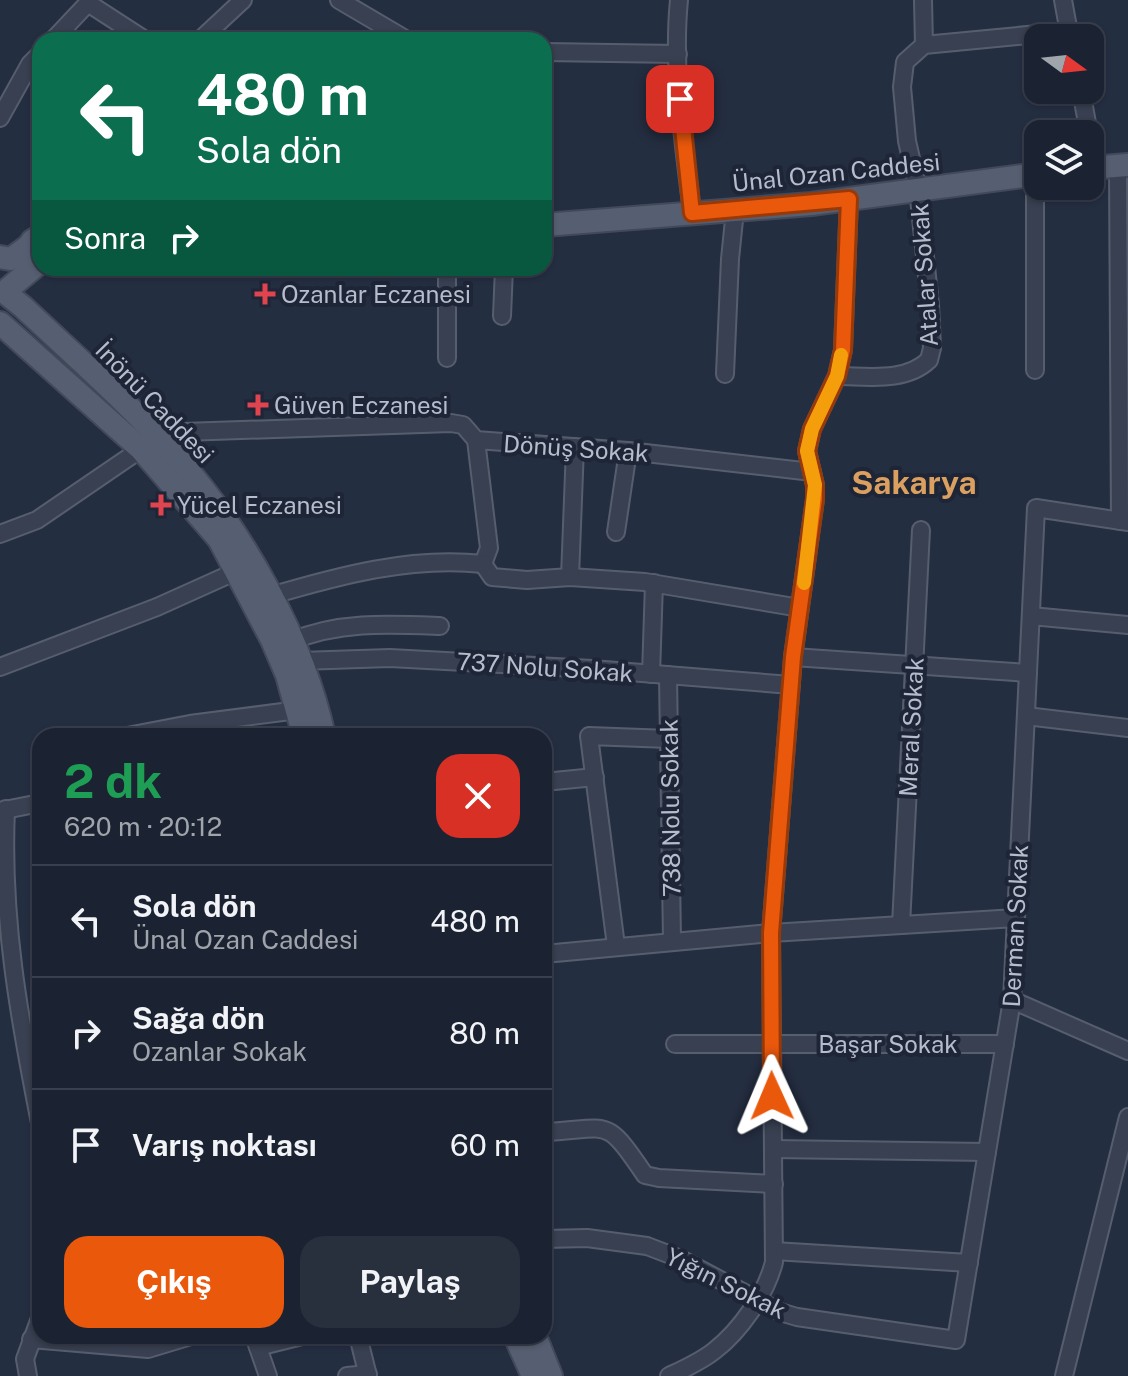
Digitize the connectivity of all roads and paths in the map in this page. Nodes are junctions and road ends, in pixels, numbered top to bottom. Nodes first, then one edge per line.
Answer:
1 (243, 0) edge
2 (339, 0) edge
3 (679, 0) edge
4 (923, 0) edge
5 (1063, 0) edge
6 (1068, 24) edge
7 (61, 32) edge
8 (133, 32) edge
9 (209, 32) edge
10 (393, 32) edge
11 (1024, 37) edge
12 (924, 45) junction
13 (552, 52) edge
14 (678, 54) junction
15 (32, 62) edge
16 (0, 118) edge
17 (1108, 167) edge
18 (1024, 176) edge
19 (918, 189) junction
20 (849, 199) junction
21 (1036, 200) edge
22 (735, 210) junction
23 (692, 213) junction
24 (552, 224) edge
25 (32, 252) edge
26 (447, 276) edge
27 (504, 276) edge
28 (4, 278) edge
29 (502, 316) dead end
30 (0, 323) edge
31 (447, 358) dead end
32 (1035, 370) dead end
33 (725, 374) dead end
34 (837, 376) junction
35 (1124, 429) edge
36 (476, 440) junction
37 (148, 441) junction
38 (575, 447) junction
39 (628, 451) junction
40 (812, 472) junction
41 (1124, 521) edge
42 (921, 530) dead end
43 (616, 532) dead end
44 (0, 534) edge
45 (483, 564) junction
46 (237, 571) junction
47 (570, 577) junction
48 (654, 583) junction
49 (270, 596) junction
50 (800, 608) junction
51 (1031, 616) junction
52 (1128, 625) edge
53 (440, 626) dead end
54 (296, 651) junction
55 (793, 657) junction
56 (914, 665) junction
57 (0, 667) edge
58 (1028, 673) junction
59 (651, 674) junction
60 (668, 675) junction
61 (791, 685) junction
62 (298, 710) junction
63 (1026, 716) junction
64 (169, 728) edge
65 (302, 728) edge
66 (321, 728) edge
67 (1128, 728) edge
68 (669, 739) junction
69 (595, 777) junction
70 (552, 781) edge
71 (32, 805) edge
72 (3, 810) edge
73 (1016, 918) junction
74 (901, 925) junction
75 (771, 933) junction
76 (672, 941) junction
77 (616, 946) junction
78 (552, 953) edge
79 (1012, 1000) junction
80 (675, 1044) dead end
81 (771, 1044) junction
82 (1005, 1044) junction
83 (1128, 1048) edge
84 (32, 1083) edge
85 (1128, 1117) edge
86 (552, 1131) edge
87 (773, 1149) junction
88 (987, 1152) junction
89 (774, 1184) junction
90 (552, 1239) edge
91 (774, 1251) junction
92 (969, 1263) junction
93 (757, 1299) junction
94 (31, 1339) edge
95 (956, 1340) joint
96 (90, 1344) edge
97 (165, 1344) edge
98 (257, 1344) edge
99 (360, 1344) edge
100 (519, 1344) edge
101 (538, 1344) edge
102 (368, 1375) edge
103 (28, 1376) edge
104 (268, 1376) edge
105 (347, 1376) edge
106 (533, 1376) edge
107 (551, 1376) edge
108 (669, 1376) edge
109 (1064, 1376) edge

1 - 9 street
2 - 10 street
3 - 14 street
4 - 12 street
5 - 6 street
7 - 8 street
11 - 12 street
12 - 19 street
13 - 14 street
14 - 23 street
15 - 16 street
17 - 35 street
18 - 19 main road, Ünal Ozan Caddesi
19 - 20 main road, Ünal Ozan Caddesi
19 - 34 street, Atalar Sokak
20 - 22 main road, Ünal Ozan Caddesi
20 - 34 street
21 - 32 street
22 - 23 main road, Ünal Ozan Caddesi
22 - 33 street
23 - 24 main road, Ünal Ozan Caddesi
25 - 28 main road
26 - 31 street
27 - 29 street
28 - 37 main road, İnönü Caddesi
30 - 37 main road, İnönü Caddesi
34 - 40 street
35 - 41 street
36 - 37 street, Dönüş Sokak
36 - 38 street, Dönüş Sokak
36 - 45 street
37 - 44 street
37 - 46 main road, İnönü Caddesi
37 - 49 main road, İnönü Caddesi
38 - 39 street, Dönüş Sokak
38 - 47 street
39 - 40 street, Dönüş Sokak
39 - 43 street
40 - 50 street
41 - 51 street, Derman Sokak
42 - 56 street, Meral Sokak
45 - 47 street
45 - 49 street
46 - 57 street
46 - 62 main road, İnönü Caddesi
47 - 48 street
48 - 50 street
48 - 59 street
49 - 54 main road, İnönü Caddesi
50 - 55 street
51 - 52 street
51 - 58 street, Derman Sokak
53 - 54 street
54 - 59 street, 737 Nolu Sokak
54 - 66 main road, İnönü Caddesi
55 - 56 street
55 - 61 street
56 - 58 street
56 - 74 street, Meral Sokak
58 - 63 street, Derman Sokak
59 - 60 street, 737 Nolu Sokak
60 - 61 street, 737 Nolu Sokak
60 - 68 street, 738 Nolu Sokak
61 - 75 street
62 - 64 street
62 - 65 main road, İnönü Caddesi
63 - 67 street
63 - 73 street, Derman Sokak
68 - 69 street
68 - 76 street, 738 Nolu Sokak
69 - 70 street
69 - 77 street
71 - 72 street
72 - 84 street
73 - 74 street
73 - 79 street, Derman Sokak
74 - 75 street
75 - 76 street
75 - 81 street
76 - 77 street
77 - 78 street
79 - 82 street, Derman Sokak
79 - 83 street
80 - 81 street, Başar Sokak
81 - 82 street, Başar Sokak
81 - 87 street
82 - 88 street, Derman Sokak
85 - 109 street
86 - 89 street
87 - 88 street
87 - 89 street
88 - 92 street, Derman Sokak
89 - 91 street
90 - 93 street, Yığın Sokak
91 - 92 street
91 - 93 street
92 - 95 street, Derman Sokak
93 - 95 street, Yığın Sokak
93 - 108 street
94 - 103 street
96 - 97 street
98 - 104 street
99 - 102 street
100 - 106 main road
101 - 107 main road
102 - 105 street

